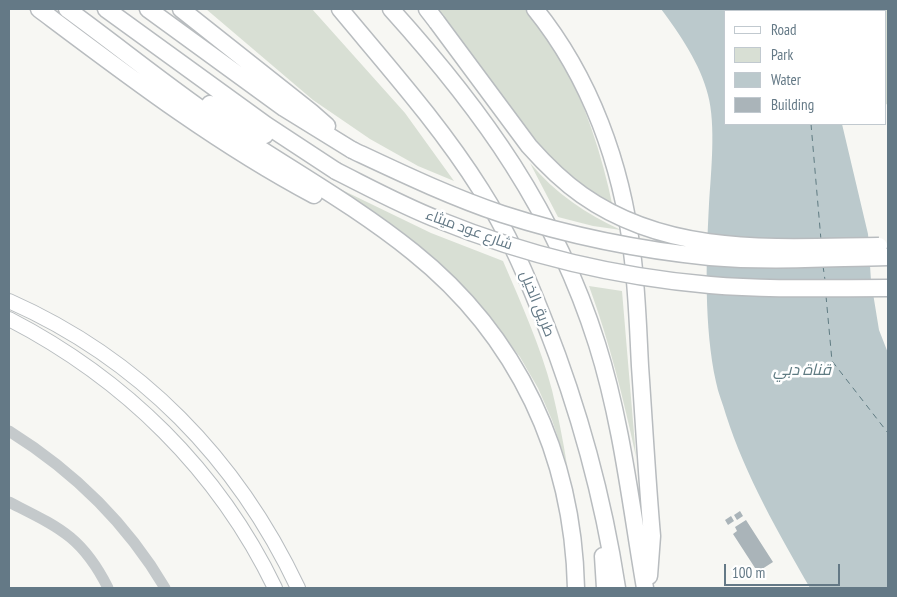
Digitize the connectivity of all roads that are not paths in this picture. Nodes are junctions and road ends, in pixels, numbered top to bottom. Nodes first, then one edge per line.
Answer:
1 (39, 9) edge
2 (67, 9) edge
3 (106, 9) edge
4 (148, 9) edge
5 (181, 9) edge
6 (340, 9) edge
7 (391, 9) edge
8 (535, 9) edge
9 (548, 9) edge
10 (432, 15) edge
11 (98, 31) junction
12 (606, 136) junction
13 (346, 146) junction
14 (331, 168) junction
15 (368, 220) junction
16 (888, 246) edge
17 (888, 258) edge
18 (888, 288) edge
19 (9, 300) edge
20 (9, 320) edge
21 (9, 431) edge
22 (9, 502) edge
23 (603, 509) junction
24 (108, 588) edge
25 (165, 588) edge
26 (275, 588) edge
27 (298, 588) edge
28 (576, 588) edge
29 (605, 588) edge
30 (617, 588) edge
31 (646, 588) edge

1 - 15 highway
2 - 11 highway
3 - 14 highway, شارع عود ميثاء
4 - 13 highway, شارع عود ميثاء
5 - 13 highway
6 - 23 highway, طريق الخيل
7 - 31 highway
8 - 12 highway
9 - 12 highway
10 - 16 highway, bridge
11 - 14 highway
11 - 15 highway
12 - 31 highway
13 - 17 highway, شارع عود ميثاء, bridge
14 - 18 highway, شارع عود ميثاء, bridge
15 - 28 highway
19 - 27 main road
20 - 26 main road
21 - 25 lane
22 - 24 lane
23 - 29 highway
23 - 30 highway, طريق الخيل

